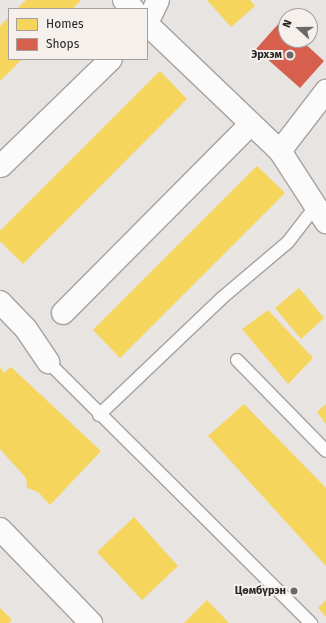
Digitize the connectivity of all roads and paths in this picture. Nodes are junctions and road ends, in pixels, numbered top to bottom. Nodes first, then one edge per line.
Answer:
1 (124, 0) edge
2 (158, 0) edge
3 (131, 8) edge
4 (148, 22) edge
5 (148, 25) edge
6 (110, 60) edge
7 (326, 91) edge
8 (250, 125) junction
9 (280, 152) junction
10 (1, 166) edge
11 (320, 214) edge
12 (0, 302) edge
13 (63, 313) dead end
14 (237, 360) dead end
15 (48, 362) joint
16 (99, 415) junction
17 (326, 451) edge
18 (0, 529) edge
19 (91, 623) edge
20 (312, 623) edge

1 - 3 street
2 - 4 street
5 - 8 street
6 - 10 street
7 - 9 street
8 - 9 street
8 - 13 street
9 - 11 street
11 - 16 lane
12 - 15 street
14 - 17 lane
15 - 16 lane
16 - 20 lane
18 - 19 street

